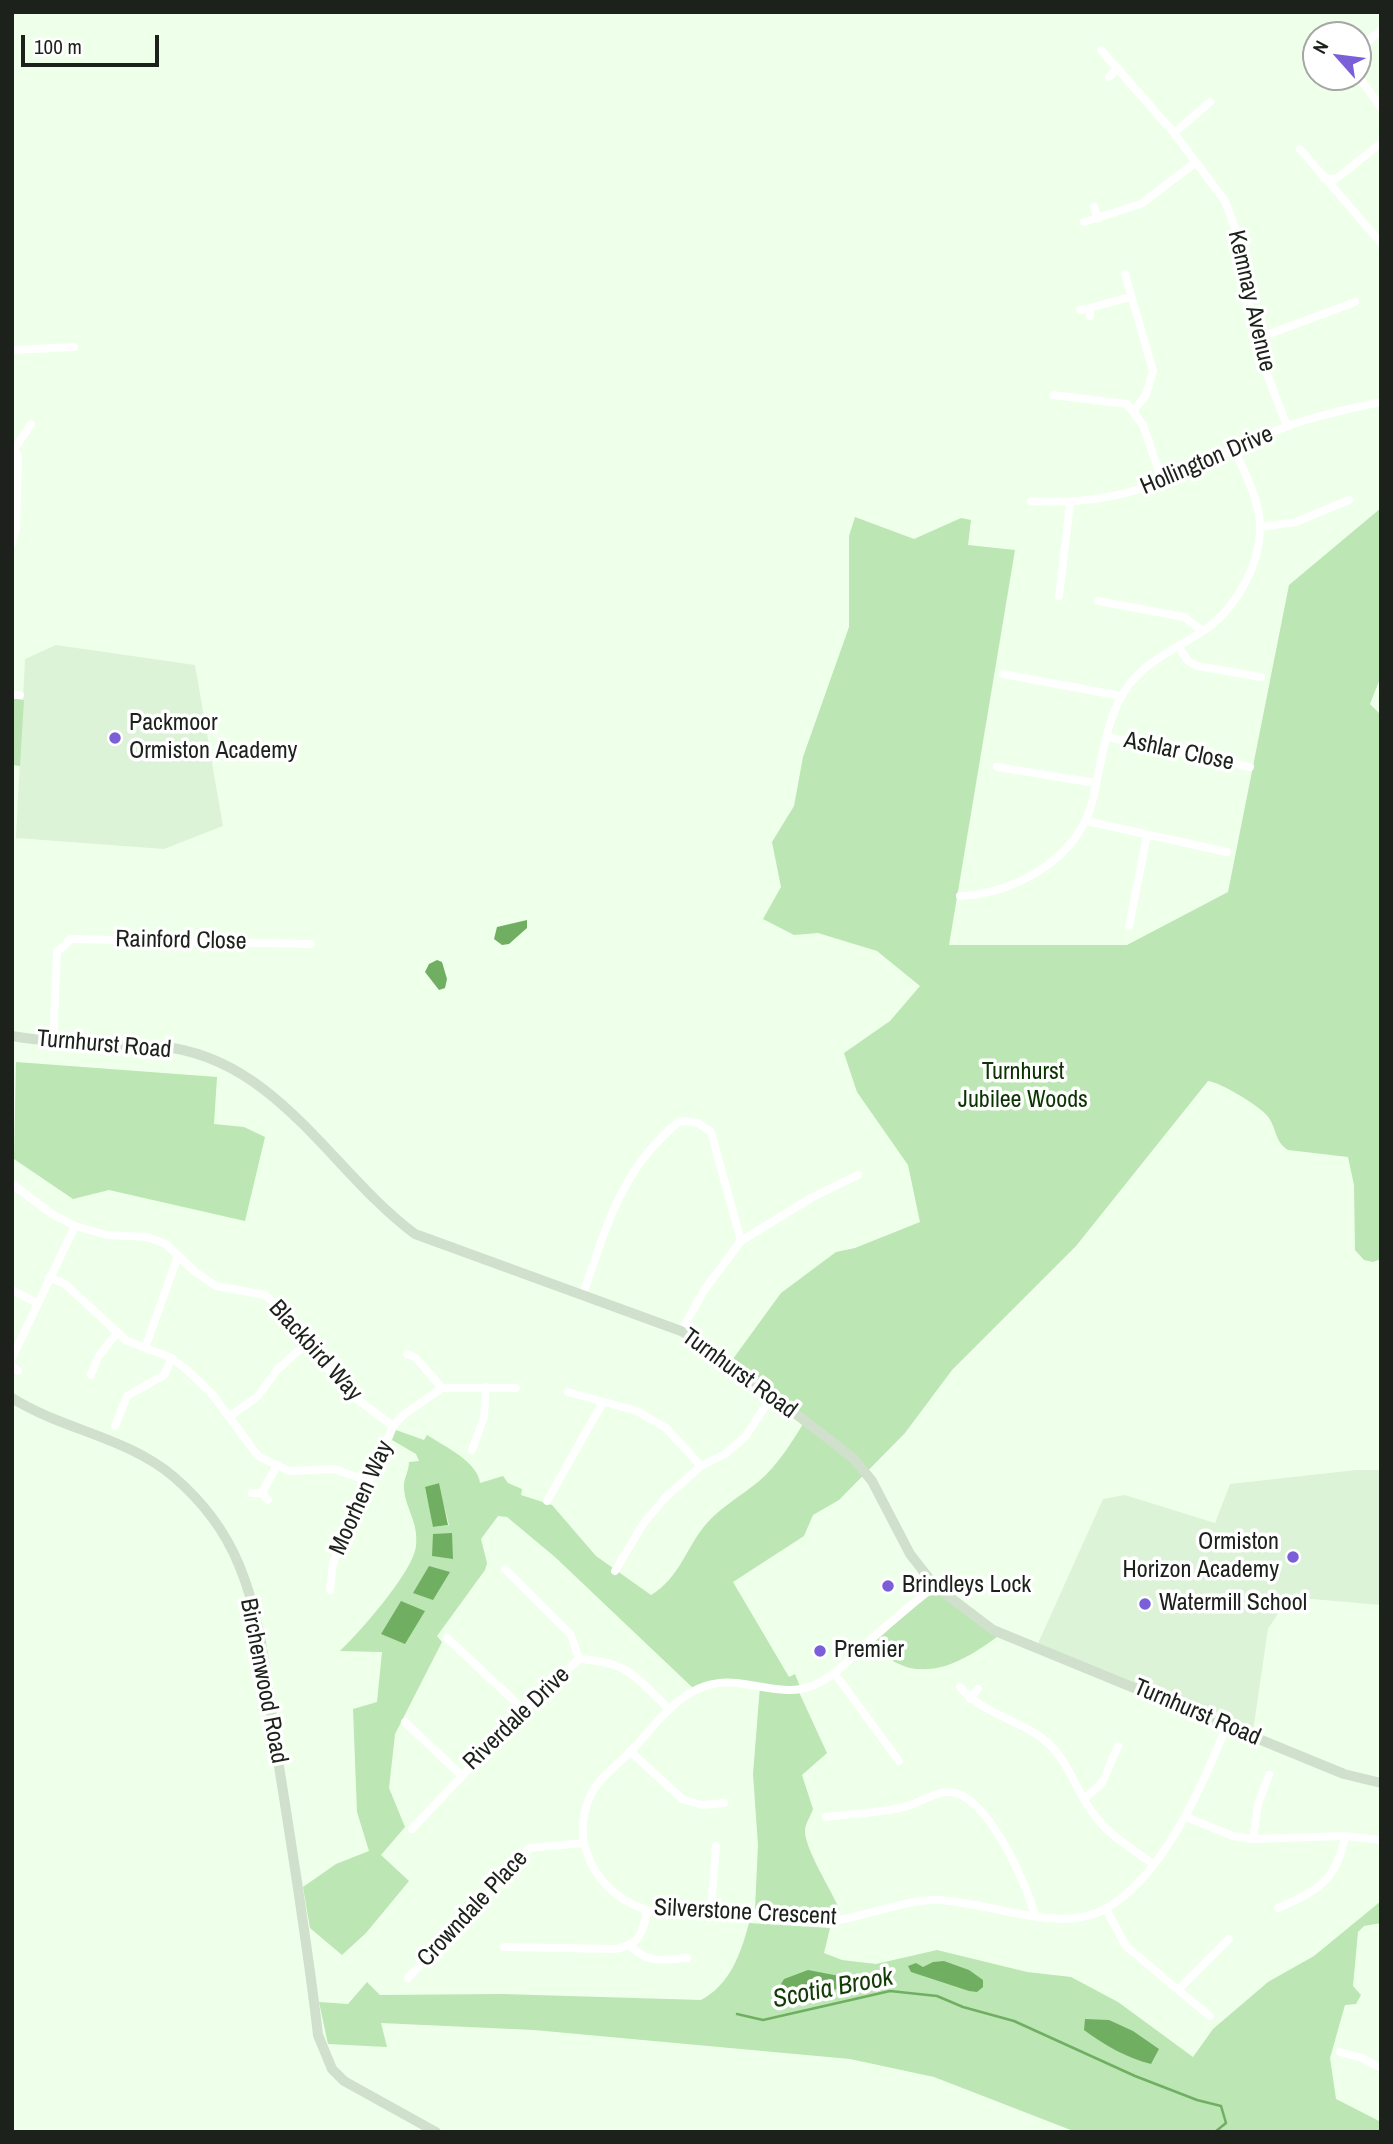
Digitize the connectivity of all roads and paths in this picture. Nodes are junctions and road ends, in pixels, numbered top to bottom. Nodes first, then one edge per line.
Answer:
1 (1101, 50) dead end
2 (1118, 68) junction
3 (1109, 78) dead end
4 (1369, 91) edge
5 (1210, 102) dead end
6 (1381, 107) edge
7 (1174, 133) junction
8 (1381, 143) edge
9 (1300, 149) dead end
10 (1196, 162) junction
11 (1325, 178) junction
12 (1094, 207) dead end
13 (1098, 219) junction
14 (1084, 222) dead end
15 (1381, 243) edge
16 (1125, 274) dead end
17 (1130, 297) junction
18 (1355, 302) dead end
19 (1345, 306) junction
20 (1080, 310) dead end
21 (1350, 316) dead end
22 (1256, 340) junction
23 (74, 347) dead end
24 (12, 350) edge
25 (1381, 402) edge
26 (1059, 408) dead end
27 (1133, 411) junction
28 (31, 424) dead end
29 (1287, 426) junction
30 (13, 447) edge
31 (1235, 451) junction
32 (1163, 483) junction
33 (1349, 500) dead end
34 (1031, 501) dead end
35 (1070, 503) junction
36 (14, 527) edge
37 (1260, 527) junction
38 (12, 544) edge
39 (1059, 596) dead end
40 (1098, 601) dead end
41 (1203, 631) junction
42 (1178, 646) junction
43 (1003, 674) dead end
44 (1261, 677) dead end
45 (1121, 696) junction
46 (1108, 737) junction
47 (1250, 766) dead end
48 (997, 767) dead end
49 (1007, 769) junction
50 (1004, 779) dead end
51 (1096, 783) junction
52 (1086, 821) junction
53 (1147, 835) junction
54 (1227, 852) dead end
55 (960, 896) dead end
56 (1121, 909) dead end
57 (1132, 912) junction
58 (1129, 926) dead end
59 (311, 944) dead end
60 (12, 1036) edge
61 (53, 1043) junction
62 (858, 1175) dead end
63 (12, 1184) edge
64 (75, 1226) junction
65 (741, 1241) junction
66 (178, 1256) junction
67 (49, 1277) junction
68 (12, 1290) edge
69 (583, 1294) junction
70 (37, 1303) junction
71 (681, 1331) junction
72 (117, 1333) junction
73 (307, 1343) junction
74 (145, 1348) junction
75 (421, 1349) dead end
76 (407, 1354) dead end
77 (12, 1358) edge
78 (416, 1358) junction
79 (172, 1359) junction
80 (91, 1375) dead end
81 (486, 1387) junction
82 (442, 1388) junction
83 (516, 1388) dead end
84 (568, 1392) dead end
85 (772, 1396) junction
86 (12, 1398) edge
87 (603, 1402) junction
88 (229, 1417) junction
89 (114, 1426) dead end
90 (393, 1426) junction
91 (472, 1450) dead end
92 (277, 1465) junction
93 (701, 1466) junction
94 (368, 1481) junction
95 (252, 1493) dead end
96 (547, 1501) dead end
97 (320, 1569) dead end
98 (505, 1569) dead end
99 (332, 1571) junction
100 (615, 1571) dead end
101 (935, 1586) junction
102 (330, 1590) dead end
103 (447, 1638) dead end
104 (579, 1659) junction
105 (835, 1674) junction
106 (960, 1687) dead end
107 (978, 1689) dead end
108 (970, 1699) junction
109 (669, 1709) junction
110 (524, 1710) junction
111 (405, 1722) dead end
112 (1226, 1727) junction
113 (1118, 1746) dead end
114 (630, 1751) junction
115 (899, 1761) dead end
116 (461, 1774) junction
117 (1269, 1775) dead end
118 (1381, 1783) edge
119 (1084, 1799) junction
120 (724, 1803) dead end
121 (826, 1817) dead end
122 (1186, 1817) junction
123 (412, 1829) dead end
124 (1345, 1836) junction
125 (1254, 1839) junction
126 (1381, 1840) edge
127 (583, 1843) junction
128 (716, 1846) dead end
129 (1153, 1864) junction
130 (711, 1908) junction
131 (1278, 1908) dead end
132 (1106, 1909) junction
133 (648, 1911) junction
134 (1035, 1915) junction
135 (1228, 1940) dead end
136 (631, 1946) junction
137 (504, 1947) dead end
138 (687, 1958) dead end
139 (408, 1978) dead end
140 (1178, 1990) junction
141 (1210, 2016) dead end
142 (1340, 2052) dead end
143 (1381, 2067) edge
144 (436, 2132) edge

1 - 2 street, Kemnay Avenue
2 - 3 street
2 - 7 street, Kemnay Avenue
4 - 6 street
5 - 7 street
7 - 10 street, Kemnay Avenue
8 - 11 street
9 - 11 street
10 - 13 street
10 - 22 street, Kemnay Avenue
11 - 15 street
12 - 13 street
13 - 14 street
16 - 17 street
17 - 20 street
17 - 27 street
18 - 19 street
19 - 21 street
19 - 22 street
22 - 29 street, Kemnay Avenue
23 - 24 street
25 - 29 street, Hollington Drive
26 - 27 street
27 - 32 street
28 - 30 street
29 - 31 street, Hollington Drive
30 - 36 street
31 - 32 street, Hollington Drive
31 - 37 street
32 - 35 street, Hollington Drive
33 - 37 street
34 - 35 street, Hollington Drive
35 - 39 street
36 - 38 street
37 - 41 street
40 - 41 street
41 - 42 street
42 - 44 street
42 - 45 street
43 - 45 street
45 - 46 street
46 - 47 street, Ashlar Close
46 - 51 street
48 - 49 street
49 - 50 street
49 - 51 street
51 - 52 street
52 - 53 street
52 - 55 street
53 - 54 street
53 - 57 street
56 - 57 street
57 - 58 street
59 - 61 street, Rainford Close
60 - 61 street, Turnhurst Road
61 - 69 street, Turnhurst Road
62 - 65 street
63 - 64 street, Blackbird Way
64 - 66 street, Blackbird Way
64 - 67 street
65 - 69 street
65 - 71 street
66 - 73 street, Blackbird Way
66 - 74 street
67 - 70 street
67 - 72 street
68 - 70 street
69 - 71 street, Turnhurst Road
70 - 77 street
71 - 85 street, Turnhurst Road
72 - 74 street
72 - 80 street
73 - 88 street
73 - 90 street, Blackbird Way
74 - 79 street
75 - 78 street
76 - 78 street
78 - 82 street
79 - 88 street
79 - 89 street
81 - 82 street
81 - 83 street
81 - 91 street
82 - 90 street
84 - 87 street
85 - 93 street
85 - 101 street, Turnhurst Road
86 - 144 street, Birchenwood Road
87 - 93 street
87 - 96 street
88 - 92 street
90 - 94 street, Moorhen Way
92 - 94 street
92 - 95 street
93 - 100 street
94 - 99 street, Moorhen Way
97 - 99 street, Moorhen Way
98 - 104 street
99 - 102 street, Moorhen Way
101 - 105 street
101 - 112 street, Turnhurst Road
103 - 110 street
104 - 109 street, Riverdale Drive
104 - 110 street, Riverdale Drive
105 - 109 street
105 - 115 street
106 - 108 street
107 - 108 street
108 - 119 street
109 - 114 street
110 - 116 street, Riverdale Drive
111 - 116 street
112 - 118 street, Turnhurst Road
112 - 122 street
113 - 119 street
114 - 120 street
114 - 127 street
116 - 123 street, Riverdale Drive
117 - 125 street
119 - 129 street
121 - 134 street
122 - 125 street
122 - 129 street
124 - 125 street
124 - 126 street
124 - 131 street
127 - 133 street, Silverstone Crescent
127 - 139 street, Crowndale Place
128 - 130 street
129 - 132 street
130 - 133 street, Silverstone Crescent
130 - 134 street, Silverstone Crescent
132 - 134 street, Silverstone Crescent
132 - 140 street
133 - 136 street
135 - 140 street
136 - 137 street
136 - 138 street
140 - 141 street
142 - 143 street

